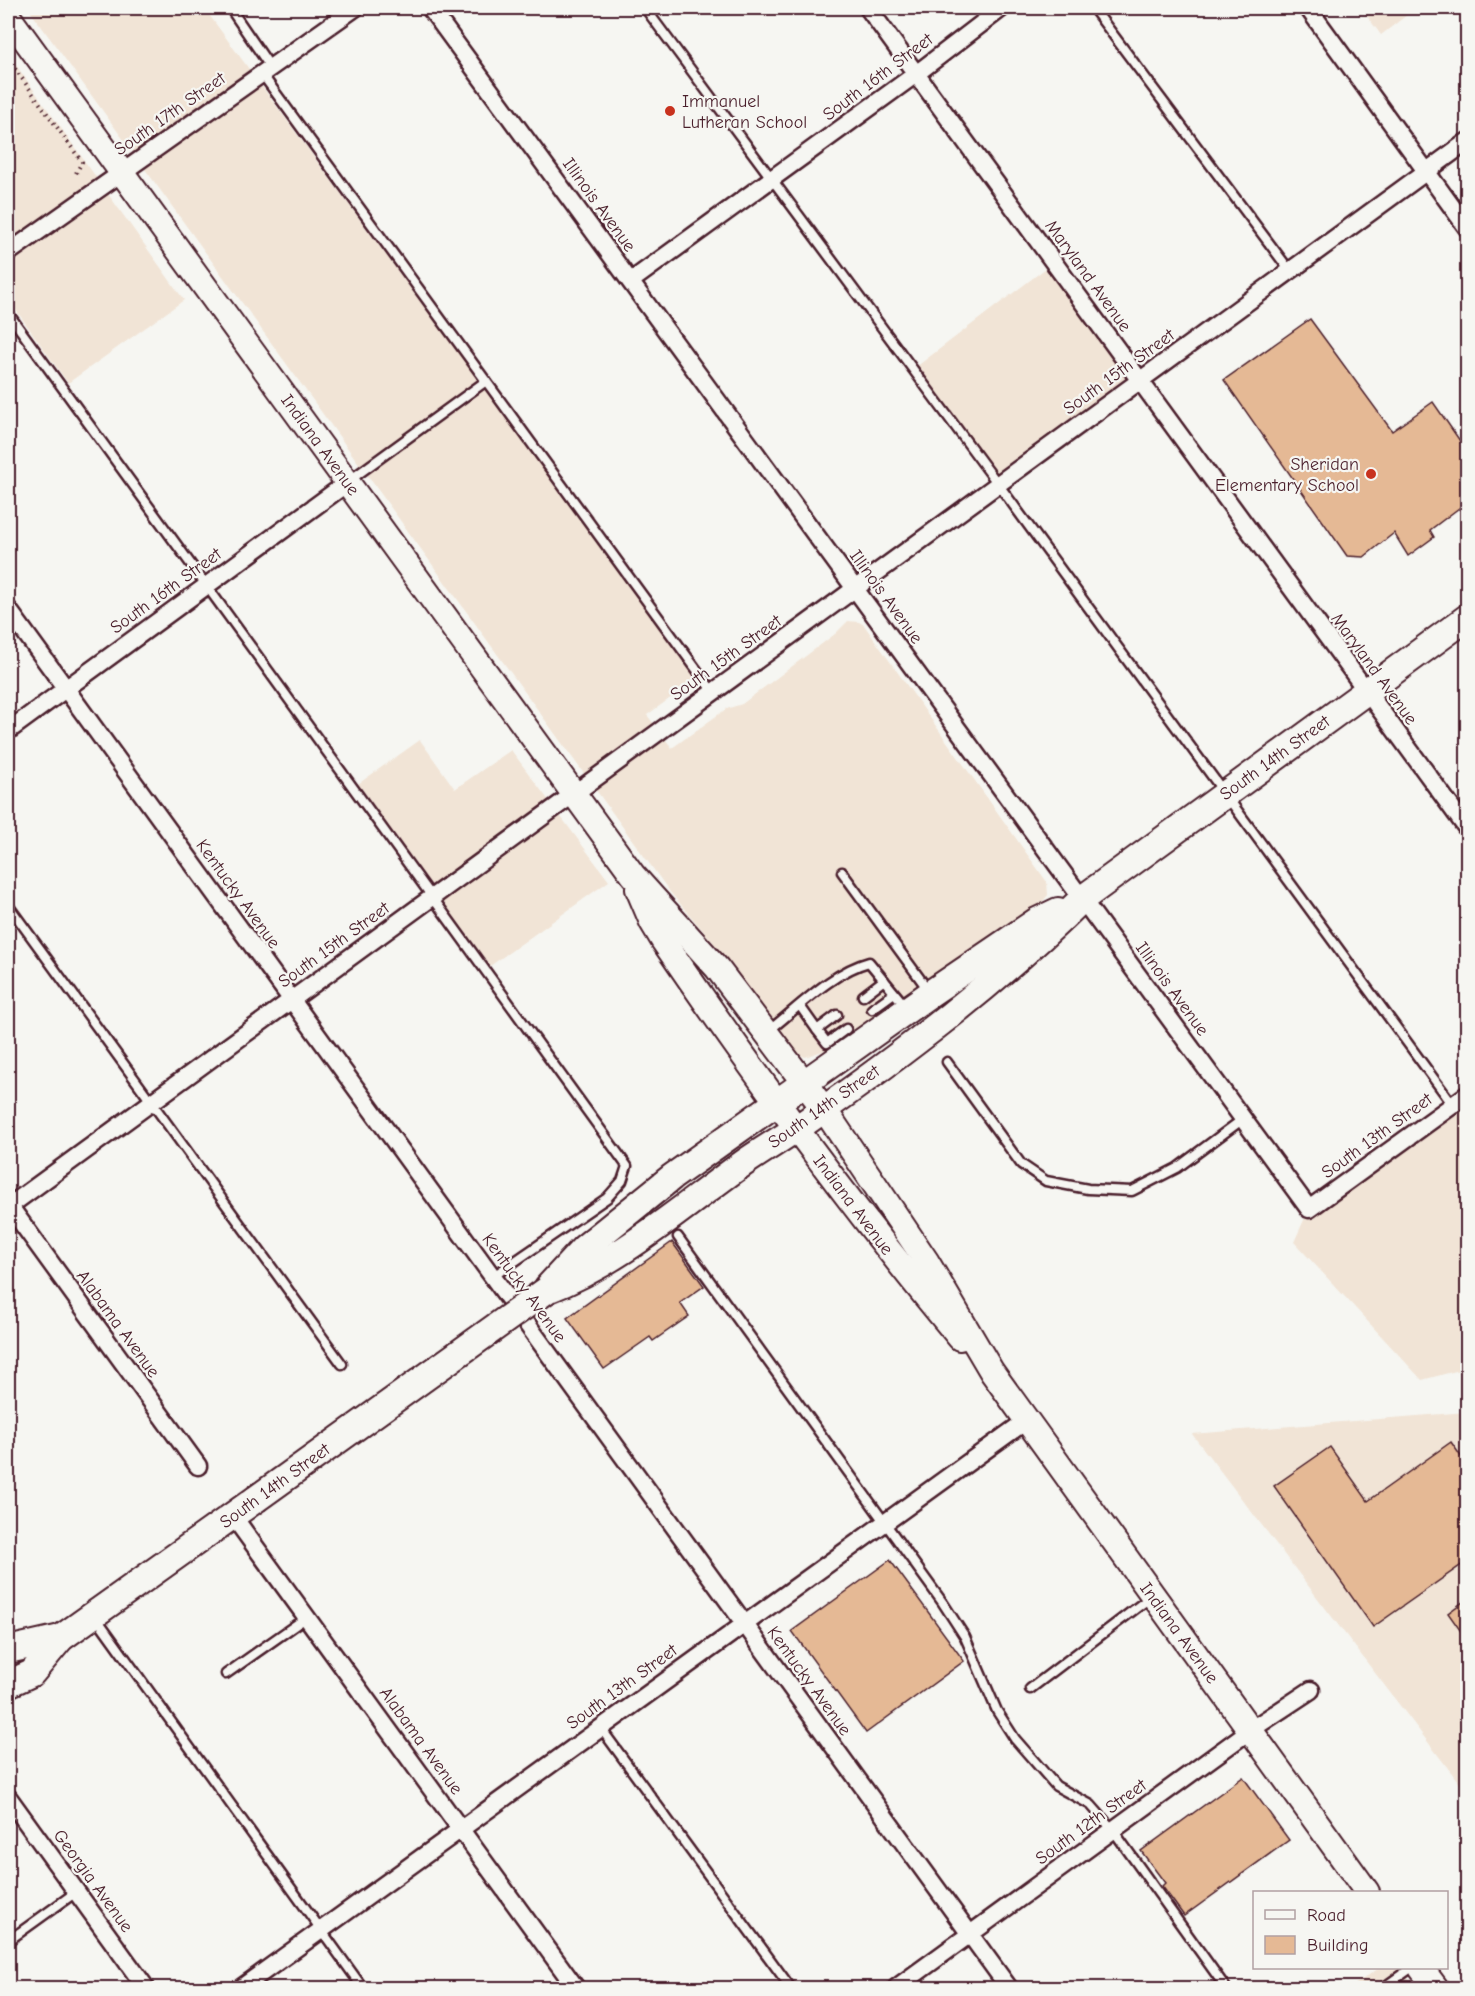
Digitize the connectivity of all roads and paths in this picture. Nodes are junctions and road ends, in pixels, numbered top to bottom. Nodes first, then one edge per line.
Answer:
1 (230, 8) edge
2 (355, 8) edge
3 (430, 8) edge
4 (645, 8) edge
5 (867, 8) edge
6 (1002, 8) edge
7 (1093, 8) edge
8 (1308, 8) edge
9 (8, 16) edge
10 (8, 59) edge
11 (266, 71) junction
12 (916, 74) junction
13 (1467, 141) edge
14 (1427, 171) junction
15 (121, 172) junction
16 (75, 175) dead end
17 (771, 180) junction
18 (1467, 229) edge
19 (8, 253) edge
20 (1290, 271) junction
21 (630, 281) junction
22 (8, 313) edge
23 (1140, 380) junction
24 (486, 381) junction
25 (347, 483) junction
26 (998, 484) junction
27 (208, 584) junction
28 (855, 588) junction
29 (8, 609) edge
30 (1467, 618) edge
31 (65, 689) junction
32 (1366, 691) junction
33 (713, 692) junction
34 (8, 731) edge
35 (574, 793) junction
36 (1225, 795) junction
37 (1467, 830) edge
38 (842, 872) dead end
39 (633, 875) junction
40 (431, 898) junction
41 (1082, 899) junction
42 (8, 905) edge
43 (884, 980) junction
44 (931, 993) junction
45 (863, 996) dead end
46 (291, 1000) junction
47 (901, 1001) junction
48 (800, 1006) junction
49 (872, 1009) dead end
50 (837, 1015) dead end
51 (846, 1029) dead end
52 (817, 1030) junction
53 (766, 1033) junction
54 (947, 1062) dead end
55 (804, 1083) junction
56 (1467, 1094) edge
57 (151, 1102) junction
58 (778, 1102) junction
59 (1453, 1105) junction
60 (824, 1109) junction
61 (1243, 1119) junction
62 (796, 1129) junction
63 (8, 1206) edge
64 (1309, 1209) joint
65 (678, 1237) dead end
66 (492, 1278) junction
67 (547, 1290) junction
68 (342, 1364) dead end
69 (992, 1372) junction
70 (1027, 1420) junction
71 (198, 1466) dead end
72 (233, 1516) junction
73 (885, 1522) junction
74 (1152, 1596) junction
75 (95, 1616) junction
76 (307, 1617) junction
77 (743, 1623) junction
78 (61, 1638) junction
79 (8, 1650) edge
80 (226, 1674) dead end
81 (8, 1684) edge
82 (1030, 1689) dead end
83 (1311, 1690) dead end
84 (600, 1727) junction
85 (1249, 1731) junction
86 (8, 1797) edge
87 (460, 1829) junction
88 (1113, 1830) junction
89 (1365, 1891) edge
90 (76, 1892) junction
91 (321, 1930) junction
92 (969, 1935) junction
93 (8, 1941) edge
94 (1410, 1969) edge
95 (1422, 1969) edge
96 (146, 1989) edge
97 (241, 1989) edge
98 (363, 1989) edge
99 (576, 1989) edge
100 (791, 1989) edge
101 (896, 1989) edge
102 (1009, 1989) edge
103 (1226, 1989) edge
104 (1383, 1989) edge
105 (1436, 1989) edge

1 - 11 lane
2 - 11 street, South 17th Street
3 - 21 street, Illinois Avenue
4 - 17 lane
5 - 12 street, Maryland Avenue
6 - 12 street, South 16th Street
7 - 20 lane
8 - 14 street
9 - 15 main road, Indiana Avenue
10 - 16 path
11 - 15 street, South 17th Street
11 - 24 lane
12 - 17 street, South 16th Street
12 - 23 street, Maryland Avenue
13 - 14 street, South 15th Street
14 - 18 street
14 - 20 street, South 15th Street
15 - 19 street, South 17th Street
15 - 25 main road, Indiana Avenue
17 - 21 street, South 16th Street
17 - 26 lane
20 - 23 street, South 15th Street
21 - 28 street, Illinois Avenue
22 - 27 lane
23 - 26 street, South 15th Street
23 - 32 street, Maryland Avenue
24 - 25 lane
24 - 33 lane
25 - 27 street, South 16th Street
25 - 35 main road, Indiana Avenue
26 - 28 street, South 15th Street
26 - 36 lane
27 - 31 street, South 16th Street
27 - 40 lane
28 - 33 street, South 15th Street
28 - 41 street, Illinois Avenue
29 - 31 street, Kentucky Avenue
30 - 32 main road, South 14th Street
31 - 34 street, South 16th Street
31 - 46 street, Kentucky Avenue
32 - 36 main road, South 14th Street
32 - 37 street, Maryland Avenue
33 - 35 street, South 15th Street
35 - 39 main road, Indiana Avenue
35 - 40 street, South 15th Street
36 - 41 main road, South 14th Street
36 - 59 lane
38 - 44 lane
39 - 53 main road, Indiana Avenue
39 - 58 main road, Indiana Avenue
40 - 46 street, South 15th Street
40 - 66 lane
41 - 44 main road, South 14th Street
41 - 60 main road, South 14th Street
41 - 61 street, Illinois Avenue
42 - 57 lane
43 - 45 lane
43 - 47 lane
43 - 48 lane
44 - 47 main road, South 14th Street
46 - 57 street, South 15th Street
46 - 66 street, Kentucky Avenue
47 - 49 lane
47 - 55 main road, South 14th Street
48 - 52 lane
48 - 53 lane
50 - 52 lane
51 - 52 lane
53 - 55 main road, Indiana Avenue
54 - 61 lane
55 - 58 main road, South 14th Street
55 - 60 main road, Indiana Avenue
56 - 59 street, South 13th Street
57 - 63 street, South 15th Street
57 - 68 lane
58 - 62 main road, Indiana Avenue
58 - 67 main road, South 14th Street
59 - 64 street, South 13th Street
60 - 62 main road, South 14th Street
60 - 69 main road, Indiana Avenue
61 - 64 street, Illinois Avenue
62 - 67 main road, South 14th Street
62 - 69 main road, Indiana Avenue
63 - 71 street, Alabama Avenue
65 - 73 lane
66 - 77 street, Kentucky Avenue
67 - 72 main road, South 14th Street, bridge
69 - 70 main road, Indiana Avenue
70 - 73 street, South 13th Street
70 - 74 main road, Indiana Avenue
72 - 75 main road, South 14th Street
72 - 76 street, Alabama Avenue
73 - 77 street, South 13th Street
73 - 88 lane
74 - 82 lane
74 - 85 main road, Indiana Avenue
75 - 78 main road, South 14th Street
75 - 91 lane
76 - 80 lane
76 - 87 street, Alabama Avenue
77 - 84 street, South 13th Street
77 - 92 street, Kentucky Avenue
78 - 79 main road
78 - 81 main road, South 14th Street
83 - 85 street, South 12th Street
84 - 87 street, South 13th Street
84 - 100 lane
85 - 88 street, South 12th Street
85 - 89 main road, Indiana Avenue
86 - 90 street, Georgia Avenue
87 - 91 street, South 13th Street
87 - 99 street, Alabama Avenue
88 - 92 street, South 12th Street
88 - 103 lane
90 - 93 lane
90 - 96 street, Georgia Avenue
91 - 97 street, South 13th Street
91 - 98 lane
92 - 101 street, South 12th Street
92 - 102 street, Kentucky Avenue
94 - 104 lane
95 - 105 main road

